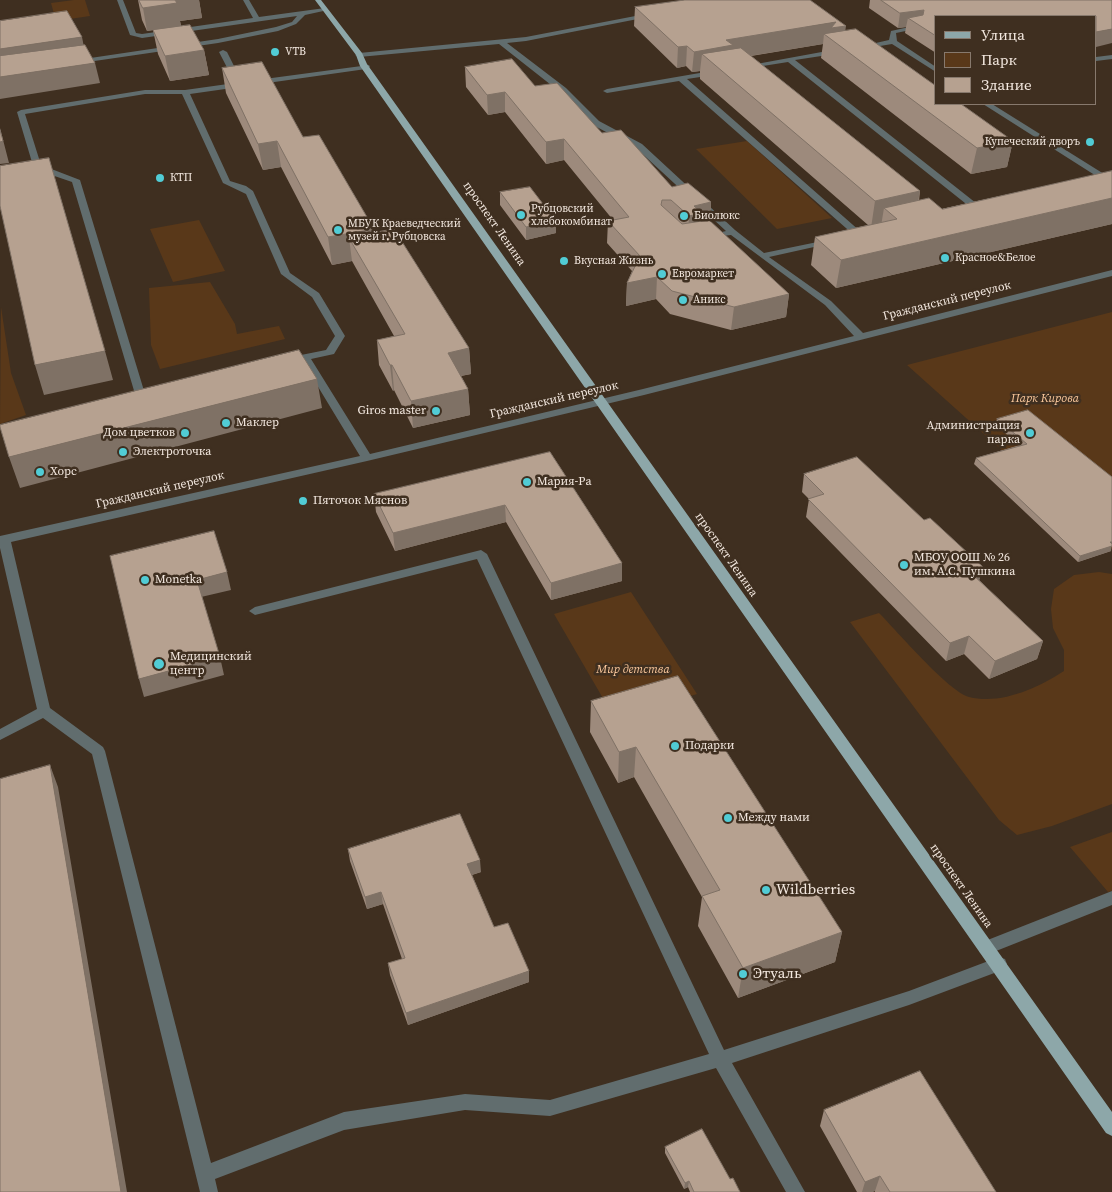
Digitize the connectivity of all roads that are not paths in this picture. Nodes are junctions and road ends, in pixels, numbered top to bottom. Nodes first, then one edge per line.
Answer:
1 (120, 0) edge
2 (246, 0) edge
3 (318, 0) edge
4 (325, 10) junction
5 (303, 13) junction
6 (662, 13) edge
7 (257, 20) junction
8 (918, 27) edge
9 (501, 42) junction
10 (893, 42) junction
11 (855, 48) edge
12 (846, 50) edge
13 (224, 52) dead end
14 (359, 55) junction
15 (1112, 56) edge
16 (789, 59) junction
17 (1097, 59) edge
18 (73, 63) edge
19 (366, 67) junction
20 (740, 68) edge
21 (730, 69) edge
22 (934, 69) edge
23 (681, 78) junction
24 (239, 84) junction
25 (606, 91) dead end
26 (185, 92) junction
27 (989, 105) edge
28 (1111, 181) edge
29 (1090, 185) edge
30 (978, 209) edge
31 (732, 232) junction
32 (714, 236) edge
33 (762, 256) junction
34 (1112, 273) edge
35 (861, 337) junction
36 (140, 394) edge
37 (601, 403) junction
38 (367, 458) junction
39 (2, 539) edge
40 (255, 611) dead end
41 (44, 711) junction
42 (0, 735) edge
43 (1112, 898) edge
44 (986, 948) junction
45 (999, 964) junction
46 (720, 1059) junction
47 (1112, 1127) edge
48 (205, 1174) junction
49 (209, 1192) edge
50 (796, 1192) edge

1 - 7 street
2 - 7 street
3 - 4 main road, проспект Ленина
4 - 5 street
4 - 14 main road, проспект Ленина
5 - 7 street
5 - 18 street
6 - 9 street
8 - 10 street
9 - 14 street
9 - 31 street
10 - 11 street
10 - 22 street
12 - 16 street
13 - 24 street
14 - 19 main road, проспект Ленина
15 - 17 street
16 - 20 street
16 - 30 street
19 - 24 street
19 - 37 main road, проспект Ленина
21 - 23 street
23 - 25 street
23 - 33 street
24 - 26 street
26 - 36 street
26 - 38 street
27 - 28 street
28 - 29 street
31 - 32 street
31 - 33 street
33 - 35 street
34 - 35 street, Гражданский переулок
35 - 37 street, Гражданский переулок
37 - 38 street, Гражданский переулок
37 - 44 main road, проспект Ленина
38 - 39 street, Гражданский переулок
39 - 41 street
40 - 46 street
41 - 42 street
41 - 48 street
43 - 44 street
44 - 45 main road, проспект Ленина
45 - 46 street
45 - 47 main road, проспект Ленина
46 - 48 street
46 - 50 street
48 - 49 street

